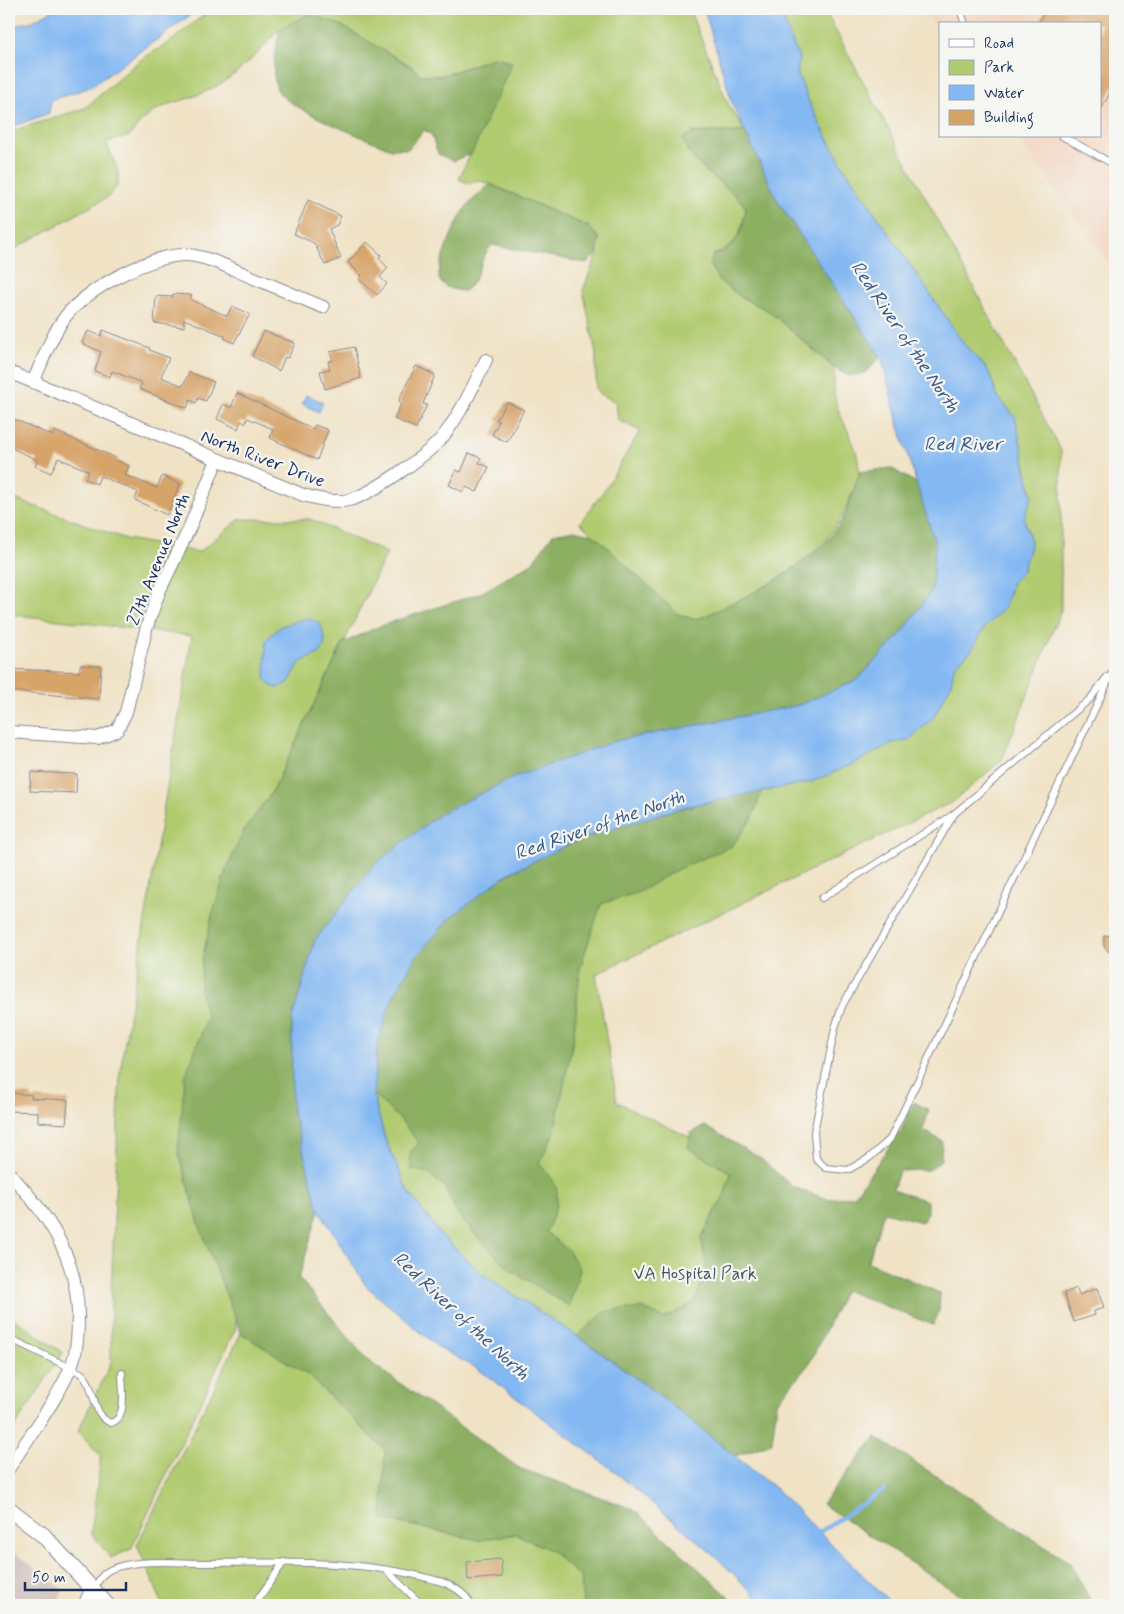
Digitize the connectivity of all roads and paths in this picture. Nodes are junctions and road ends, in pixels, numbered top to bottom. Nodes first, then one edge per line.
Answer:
1 (960, 9) edge
2 (964, 22) edge
3 (1066, 138) edge
4 (1115, 165) edge
5 (323, 308) dead end
6 (486, 360) dead end
7 (9, 372) edge
8 (33, 382) junction
9 (217, 460) junction
10 (1115, 667) edge
11 (9, 732) edge
12 (954, 814) junction
13 (822, 898) dead end
14 (9, 1173) edge
15 (9, 1338) edge
16 (70, 1368) junction
17 (122, 1373) dead end
18 (9, 1468) edge
19 (9, 1509) edge
20 (284, 1562) junction
21 (387, 1571) junction
22 (94, 1589) junction
23 (86, 1605) edge
24 (107, 1605) edge
25 (254, 1605) edge
26 (422, 1605) edge
27 (471, 1605) edge

1 - 2 lane
3 - 4 lane
5 - 8 street
6 - 9 street, North River Drive
7 - 8 street, North River Drive
8 - 9 street, North River Drive
9 - 11 street, 27th Avenue North
10 - 12 lane
10 - 12 lane
12 - 13 lane
14 - 16 street
15 - 16 lane
16 - 17 lane
16 - 18 street
19 - 22 street
20 - 21 lane
20 - 22 lane
20 - 25 lane
21 - 26 lane
21 - 27 lane
22 - 23 street
22 - 24 street

